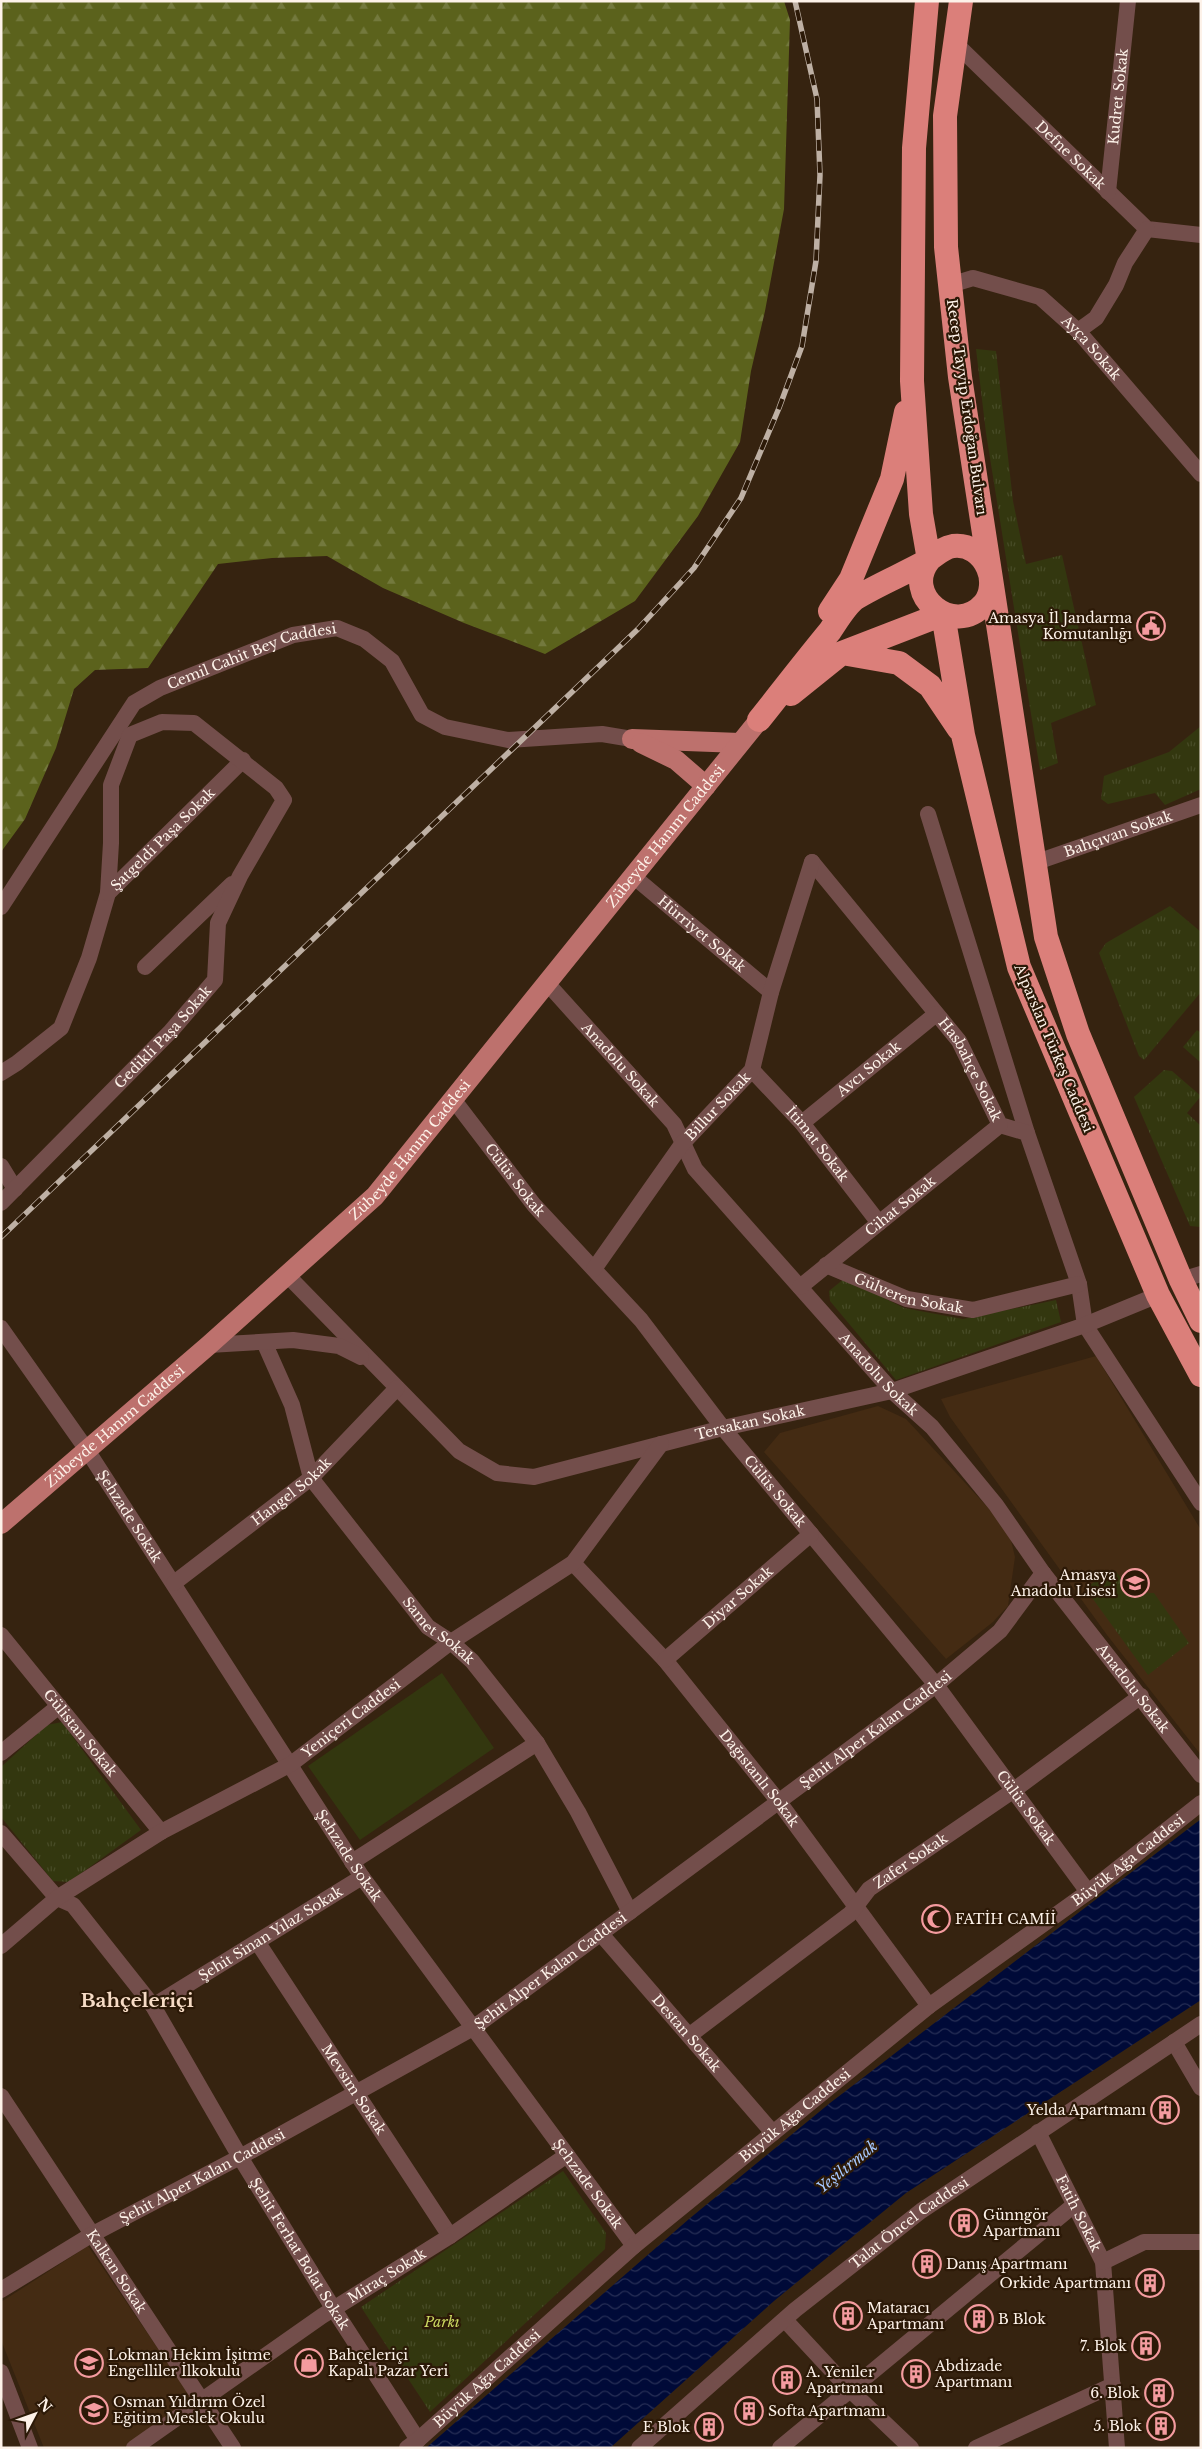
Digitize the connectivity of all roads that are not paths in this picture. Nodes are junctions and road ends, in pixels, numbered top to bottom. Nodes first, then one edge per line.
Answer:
1 (927, 1) edge
2 (961, 1) edge
3 (1128, 1) edge
4 (955, 43) junction
5 (1108, 192) junction
6 (1147, 229) junction
7 (1201, 236) edge
8 (950, 285) junction
9 (1078, 331) junction
10 (912, 381) junction
11 (1201, 474) edge
12 (929, 560) junction
13 (991, 574) junction
14 (943, 614) junction
15 (842, 653) junction
16 (134, 703) junction
17 (759, 720) junction
18 (130, 734) junction
19 (963, 735) junction
20 (632, 739) junction
21 (740, 743) junction
22 (243, 760) junction
23 (706, 786) junction
24 (1201, 805) edge
25 (928, 814) dead end
26 (812, 862) joint
27 (1034, 863) junction
28 (240, 876) junction
29 (633, 876) junction
30 (108, 893) junction
31 (1, 907) edge
32 (145, 967) dead end
33 (547, 983) junction
34 (771, 992) junction
35 (936, 1014) junction
36 (752, 1070) junction
37 (1, 1072) edge
38 (453, 1098) junction
39 (802, 1123) junction
40 (1000, 1125) junction
41 (1027, 1133) junction
42 (682, 1144) junction
43 (1, 1166) edge
44 (15, 1189) junction
45 (1, 1203) edge
46 (879, 1223) junction
47 (826, 1265) junction
48 (594, 1269) junction
49 (287, 1275) junction
50 (1191, 1277) edge
51 (1079, 1284) junction
52 (800, 1287) junction
53 (1158, 1295) junction
54 (1201, 1321) edge
55 (1086, 1325) junction
56 (1, 1328) edge
57 (264, 1342) junction
58 (209, 1345) junction
59 (372, 1362) junction
60 (1201, 1375) edge
61 (397, 1388) junction
62 (892, 1391) junction
63 (722, 1428) junction
64 (661, 1444) junction
65 (88, 1450) junction
66 (311, 1478) junction
67 (1201, 1503) edge
68 (1, 1524) edge
69 (810, 1534) junction
70 (573, 1563) junction
71 (1042, 1573) junction
72 (174, 1583) junction
73 (1, 1635) edge
74 (450, 1642) junction
75 (665, 1660) junction
76 (936, 1685) junction
77 (1141, 1696) junction
78 (59, 1706) junction
79 (537, 1743) junction
80 (1, 1753) edge
81 (291, 1764) junction
82 (1201, 1775) edge
83 (1014, 1790) junction
84 (779, 1802) junction
85 (1201, 1803) edge
86 (161, 1832) junction
87 (1, 1833) edge
88 (352, 1862) junction
89 (362, 1877) junction
90 (1088, 1892) junction
91 (57, 1898) junction
92 (855, 1906) junction
93 (630, 1912) junction
94 (601, 1934) junction
95 (258, 1943) junction
96 (1, 1946) edge
97 (153, 2006) junction
98 (929, 2006) junction
99 (1201, 2024) edge
100 (473, 2028) junction
101 (690, 2035) junction
102 (1174, 2042) junction
103 (1201, 2088) edge
104 (354, 2094) junction
105 (1, 2096) edge
106 (1038, 2132) junction
107 (773, 2133) junction
108 (567, 2156) junction
109 (240, 2157) junction
110 (1074, 2205) junction
111 (91, 2235) junction
112 (450, 2236) junction
113 (1201, 2242) edge
114 (634, 2246) junction
115 (1103, 2262) junction
116 (1, 2290) edge
117 (333, 2308) junction
118 (786, 2320) junction
119 (1, 2372) edge
120 (1113, 2385) junction
121 (849, 2390) junction
122 (201, 2402) junction
123 (413, 2444) edge
124 (904, 2446) edge
125 (30, 2448) edge
126 (134, 2448) edge
127 (233, 2448) edge
128 (639, 2448) edge
129 (780, 2448) edge
130 (976, 2448) edge
131 (1117, 2448) edge

1 - 10 highway
2 - 4 highway, Recep Tayyip Erdoğan Bulvarı
3 - 5 street, Kudret Sokak
4 - 5 street, Defne Sokak
4 - 8 highway, Recep Tayyip Erdoğan Bulvarı
5 - 6 street, Defne Sokak
6 - 7 street
6 - 9 street
8 - 9 street, Ayça Sokak
8 - 13 highway, Recep Tayyip Erdoğan Bulvarı
9 - 11 street, Ayça Sokak
10 - 12 highway
10 - 17 highway
12 - 13 highway
12 - 14 highway
12 - 17 highway
13 - 14 highway
13 - 27 highway, Alparslan Türkeş Caddesi
14 - 15 highway
14 - 19 highway, Alparslan Türkeş Caddesi
15 - 17 highway
15 - 19 highway
16 - 18 street
16 - 20 street, Cemil Cahit Bey Caddesi
16 - 31 street, Cemil Cahit Bey Caddesi
17 - 21 main road, Zübeyde Hanım Caddesi
18 - 22 street, Gedikli Paşa Sokak
18 - 30 street
19 - 53 highway, Alparslan Türkeş Caddesi
20 - 21 main road
20 - 23 main road
21 - 23 main road, Zübeyde Hanım Caddesi
22 - 28 street, Gedikli Paşa Sokak
22 - 30 street, Şatgeldi Paşa Sokak
23 - 29 main road, Zübeyde Hanım Caddesi
24 - 27 street, Bahçıvan Sokak
25 - 41 street
26 - 34 street, Billur Sokak
26 - 35 street, Hasbahçe Sokak
27 - 50 highway, Alparslan Türkeş Caddesi
28 - 32 street
28 - 44 street, Gedikli Paşa Sokak
29 - 33 main road, Zübeyde Hanım Caddesi
29 - 34 street, Hürriyet Sokak
30 - 37 street, Şatgeldi Paşa Sokak
33 - 38 main road, Zübeyde Hanım Caddesi
33 - 42 street, Anadolu Sokak
34 - 36 street, Billur Sokak
35 - 39 street, Avcı Sokak
35 - 40 street, Hasbahçe Sokak
36 - 39 street, İtimat Sokak
36 - 42 street, Billur Sokak
38 - 48 street, Cülüs Sokak
38 - 49 main road, Zübeyde Hanım Caddesi
39 - 46 street, İtimat Sokak
40 - 41 street, Hasbahçe Sokak
40 - 46 street, Cihat Sokak
41 - 51 street
42 - 48 street, Billur Sokak
42 - 52 street, Anadolu Sokak
43 - 44 street
44 - 45 street, Gedikli Paşa Sokak
46 - 47 street, Cihat Sokak
47 - 51 street, Gülveren Sokak
47 - 52 street, Cihat Sokak
48 - 63 street, Cülüs Sokak
49 - 58 main road, Zübeyde Hanım Caddesi
49 - 59 street, Tersakan Sokak
50 - 54 highway, Alparslan Türkeş Caddesi
51 - 55 street
52 - 62 street, Anadolu Sokak
53 - 55 street, Tersakan Sokak
53 - 60 highway, Alparslan Türkeş Caddesi
55 - 62 street, Tersakan Sokak
55 - 67 street
56 - 65 street, Şehzade Sokak
57 - 58 street, Tersakan Sokak
57 - 59 street, Tersakan Sokak
57 - 66 street, Samet Sokak
58 - 65 main road, Zübeyde Hanım Caddesi
59 - 61 street, Tersakan Sokak
61 - 64 street, Tersakan Sokak
61 - 66 street, Hangel Sokak
62 - 63 street, Tersakan Sokak
62 - 71 street, Anadolu Sokak
63 - 64 street, Tersakan Sokak
63 - 69 street, Cülüs Sokak
64 - 70 street, Yeniçeri Caddesi
65 - 68 main road, Zübeyde Hanım Caddesi
65 - 72 street, Şehzade Sokak
66 - 72 street, Hangel Sokak
66 - 74 street, Samet Sokak
69 - 75 street, Diyar Sokak
69 - 76 street, Cülüs Sokak
70 - 74 street, Yeniçeri Caddesi
70 - 75 street, Dağıstanlı Sokak
71 - 76 street, Şehit Alper Kalan Caddesi
71 - 77 street, Anadolu Sokak
72 - 81 street, Şehzade Sokak
73 - 78 street, Gülistan Sokak
74 - 79 street, Samet Sokak
74 - 81 street, Yeniçeri Caddesi
75 - 84 street, Dağıstanlı Sokak
76 - 83 street, Cülüs Sokak
76 - 84 street, Şehit Alper Kalan Caddesi
77 - 82 street, Anadolu Sokak
77 - 83 street, Zafer Sokak
78 - 80 street
78 - 86 street, Gülistan Sokak
79 - 88 street
79 - 93 street, Samet Sokak
81 - 86 street, Yeniçeri Caddesi
81 - 88 street, Şehzade Sokak
83 - 90 street, Cülüs Sokak
83 - 92 street, Zafer Sokak
84 - 92 street, Dağıstanlı Sokak
84 - 93 street, Şehit Alper Kalan Caddesi
85 - 90 street, Büyük Ağa Caddesi
86 - 91 street, Yeniçeri Caddesi
87 - 91 street, Şehit Ferhat Bolat Sokak
88 - 89 street, Şehzade Sokak
89 - 95 street, Şehit Sinan Yılaz Sokak
89 - 100 street, Şehzade Sokak
90 - 98 street, Büyük Ağa Caddesi
91 - 96 street, Yeniçeri Caddesi
91 - 97 street, Şehit Ferhat Bolat Sokak
92 - 98 street, Dağıstanlı Sokak
92 - 101 street, Zafer Sokak
93 - 94 street, Şehit Alper Kalan Caddesi
94 - 100 street, Şehit Alper Kalan Caddesi
94 - 101 street, Destan Sokak
95 - 97 street, Şehit Sinan Yılaz Sokak
95 - 104 street, Mevsim Sokak
97 - 109 street, Şehit Ferhat Bolat Sokak
98 - 107 street, Büyük Ağa Caddesi
99 - 102 street, Talat Öncel Caddesi
100 - 104 street, Şehit Alper Kalan Caddesi
100 - 108 street, Şehzade Sokak
101 - 107 street, Destan Sokak
102 - 103 street
102 - 106 street, Talat Öncel Caddesi
104 - 109 street, Şehit Alper Kalan Caddesi
104 - 112 street, Mevsim Sokak
105 - 111 street, Kalkan Sokak
106 - 110 street, Fatih Sokak
106 - 118 street, Talat Öncel Caddesi
107 - 114 street, Büyük Ağa Caddesi
108 - 112 street, Miraç Sokak
108 - 114 street, Şehzade Sokak
109 - 111 street, Şehit Alper Kalan Caddesi
109 - 117 street, Şehit Ferhat Bolat Sokak
110 - 115 street, Fatih Sokak
110 - 121 street
111 - 116 street, Şehit Alper Kalan Caddesi
111 - 122 street, Kalkan Sokak
112 - 117 street, Miraç Sokak
113 - 115 street
114 - 123 street, Büyük Ağa Caddesi
115 - 120 street, Fatih Sokak
117 - 122 street, Miraç Sokak
117 - 123 street, Şehit Ferhat Bolat Sokak
118 - 121 street
118 - 128 street, Talat Öncel Caddesi
119 - 125 street
120 - 130 street
120 - 131 street, Fatih Sokak
121 - 124 street
121 - 129 street
122 - 126 street, Miraç Sokak
122 - 127 street, Kalkan Sokak

